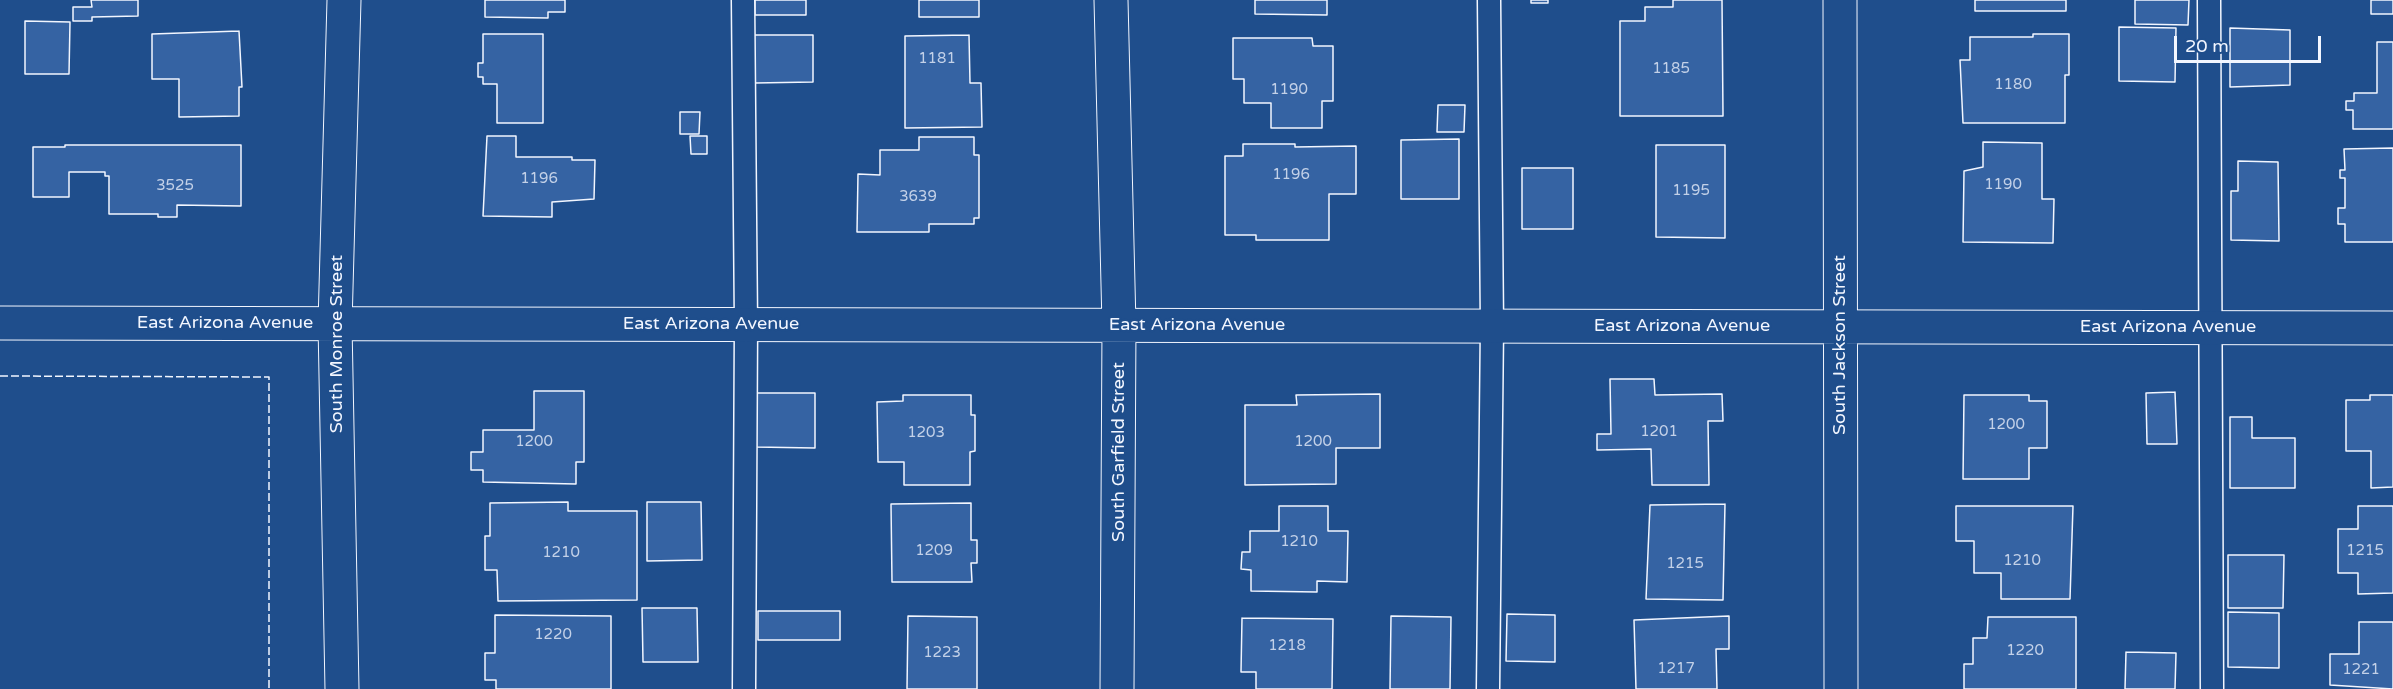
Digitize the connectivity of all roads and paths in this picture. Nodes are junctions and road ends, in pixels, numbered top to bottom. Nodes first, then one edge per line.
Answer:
1 (344, 0) edge
2 (743, 0) edge
3 (1111, 0) edge
4 (1489, 0) edge
5 (1840, 0) edge
6 (2208, 0) edge
7 (0, 323) edge
8 (335, 324) junction
9 (746, 324) junction
10 (1119, 325) junction
11 (1492, 326) junction
12 (1840, 327) junction
13 (2209, 328) junction
14 (2393, 328) edge
15 (342, 689) edge
16 (744, 689) edge
17 (1118, 689) edge
18 (1488, 689) edge
19 (1840, 689) edge
20 (2212, 689) edge

1 - 8 street, South Monroe Street
2 - 9 lane
3 - 10 street, South Garfield Street
4 - 11 lane
5 - 12 street, South Jackson Street
6 - 13 lane
7 - 8 street, East Arizona Avenue
8 - 9 street, East Arizona Avenue
8 - 15 street, South Monroe Street
9 - 10 street, East Arizona Avenue
9 - 16 lane
10 - 11 street, East Arizona Avenue
10 - 17 street, South Garfield Street
11 - 12 street, East Arizona Avenue
11 - 18 lane
12 - 13 street, East Arizona Avenue
12 - 19 street, South Jackson Street
13 - 14 street, East Arizona Avenue
13 - 20 lane

